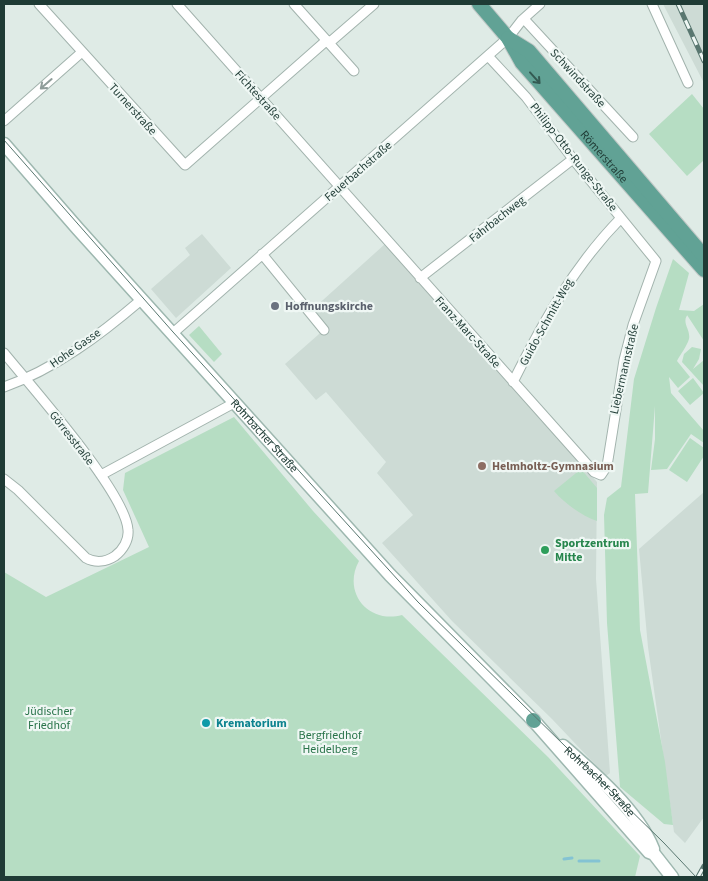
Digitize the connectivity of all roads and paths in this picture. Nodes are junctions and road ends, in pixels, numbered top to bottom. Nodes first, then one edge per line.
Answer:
1 (39, 4) edge
2 (176, 4) edge
3 (294, 4) edge
4 (374, 4) edge
5 (479, 4) edge
6 (540, 4) edge
7 (652, 4) edge
8 (524, 19) junction
9 (508, 38) junction
10 (328, 42) junction
11 (82, 52) junction
12 (488, 56) junction
13 (354, 71) dead end
14 (688, 83) dead end
15 (261, 99) junction
16 (4, 121) edge
17 (633, 137) dead end
18 (4, 144) edge
19 (573, 159) junction
20 (340, 187) junction
21 (621, 218) junction
22 (262, 254) junction
23 (704, 256) edge
24 (656, 261) joint
25 (704, 270) edge
26 (420, 278) junction
27 (141, 300) junction
28 (324, 330) dead end
29 (172, 334) junction
30 (4, 353) edge
31 (26, 379) junction
32 (513, 382) junction
33 (4, 387) edge
34 (234, 403) junction
35 (101, 475) junction
36 (598, 475) joint
37 (4, 479) edge
38 (672, 877) edge

1 - 11 street, Turnerstraße
2 - 15 street, Fichtestraße
3 - 10 street
4 - 10 street
5 - 9 main road, Römerstraße
6 - 8 street, Feuerbachstraße
7 - 14 street
8 - 9 street, Feuerbachstraße
8 - 17 street, Schwindstraße
9 - 12 street, Feuerbachstraße
9 - 23 main road, Römerstraße
9 -> 25 main road, Römerstraße
10 - 13 street
10 - 15 street
11 - 15 street, Turnerstraße
11 -> 16 street
12 - 19 street, Philipp-Otto-Runge-Straße
12 - 20 street, Feuerbachstraße
15 - 20 street, Fichtestraße
18 - 27 main road, Rohrbacher Straße
19 - 21 street, Philipp-Otto-Runge-Straße
19 - 26 street, Fahrbachweg
20 - 22 street, Feuerbachstraße
20 - 26 street, Franz-Marc-Straße
21 - 24 street, Philipp-Otto-Runge-Straße
21 - 32 street, Guido-Schmitt-Weg
22 - 28 street
22 - 29 street, Feuerbachstraße
24 - 36 street, Liebermannstraße
26 - 32 street, Franz-Marc-Straße
27 - 29 main road, Rohrbacher Straße
27 - 31 street, Hohe Gasse
29 - 34 main road, Rohrbacher Straße
30 - 31 street, Görresstraße
31 - 33 street, Hohe Gasse
31 - 35 street, Görresstraße
32 - 36 street, Franz-Marc-Straße
34 - 35 street, Görresstraße
34 - 38 main road, Rohrbacher Straße
35 - 37 street

